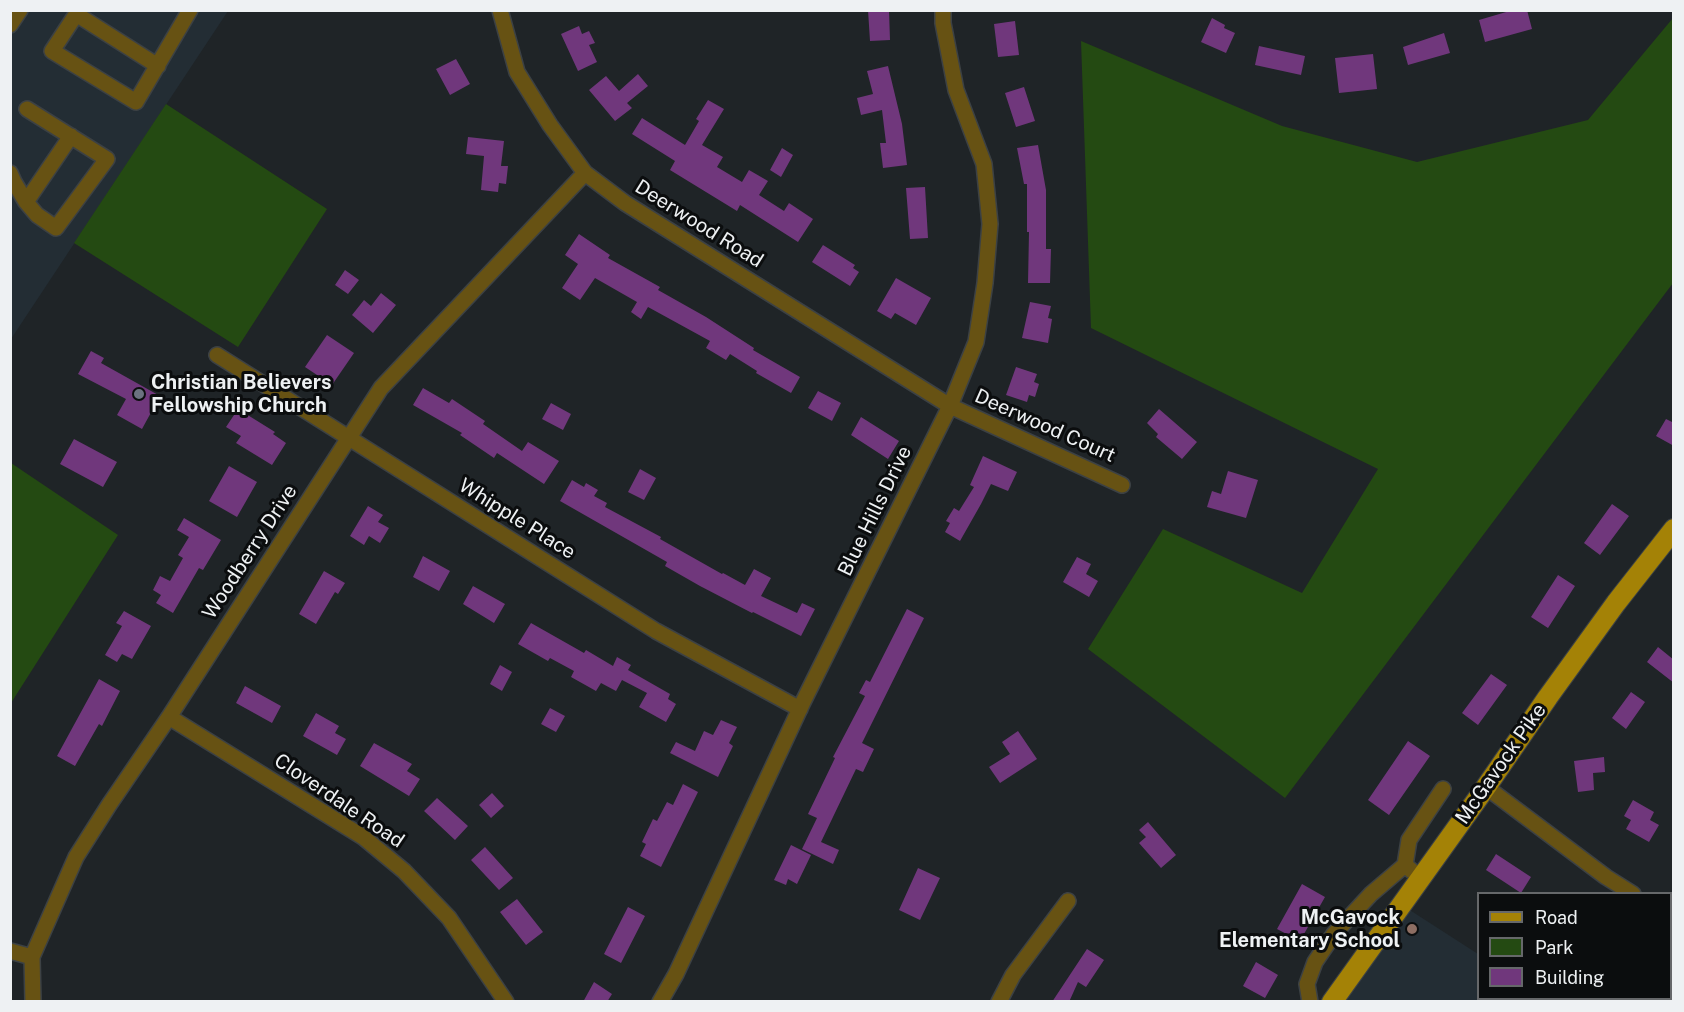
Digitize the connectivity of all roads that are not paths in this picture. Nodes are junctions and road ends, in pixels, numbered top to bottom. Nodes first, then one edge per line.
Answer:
1 (190, 10) edge
2 (500, 10) edge
3 (943, 10) edge
4 (77, 12) edge
5 (158, 66) junction
6 (27, 109) dead end
7 (71, 136) junction
8 (10, 172) edge
9 (585, 172) junction
10 (26, 202) junction
11 (217, 356) dead end
12 (950, 406) junction
13 (348, 438) junction
14 (1122, 485) dead end
15 (1674, 529) edge
16 (800, 709) junction
17 (169, 717) junction
18 (1486, 788) junction
19 (1443, 789) dead end
20 (1405, 865) junction
21 (1420, 880) junction
22 (1630, 892) edge
23 (1068, 901) dead end
24 (10, 951) edge
25 (32, 957) junction
26 (1333, 1001) edge
27 (33, 1002) edge
28 (506, 1002) edge
29 (660, 1002) edge
30 (999, 1002) edge
31 (1310, 1002) edge

1 - 5 street
2 - 9 street, Deerwood Road
3 - 12 street, Blue Hills Drive
4 - 5 street
4 - 5 street
6 - 7 street
7 - 10 street
7 - 10 street
8 - 10 street
9 - 12 street, Deerwood Road
9 - 13 street, Woodberry Drive
11 - 13 street, Whipple Place
12 - 14 street, Deerwood Court
12 - 16 street, Blue Hills Drive
13 - 16 street, Whipple Place
13 - 17 street, Woodberry Drive
15 - 18 main road, McGavock Pike
16 - 29 street, Blue Hills Drive
17 - 25 street, Woodberry Drive
17 - 28 street, Cloverdale Road
18 - 21 main road, McGavock Pike
18 - 22 street
19 - 20 street
20 - 21 street
20 - 31 street
21 - 26 main road, McGavock Pike
23 - 30 street
24 - 25 street
25 - 27 street, Woodberry Drive

